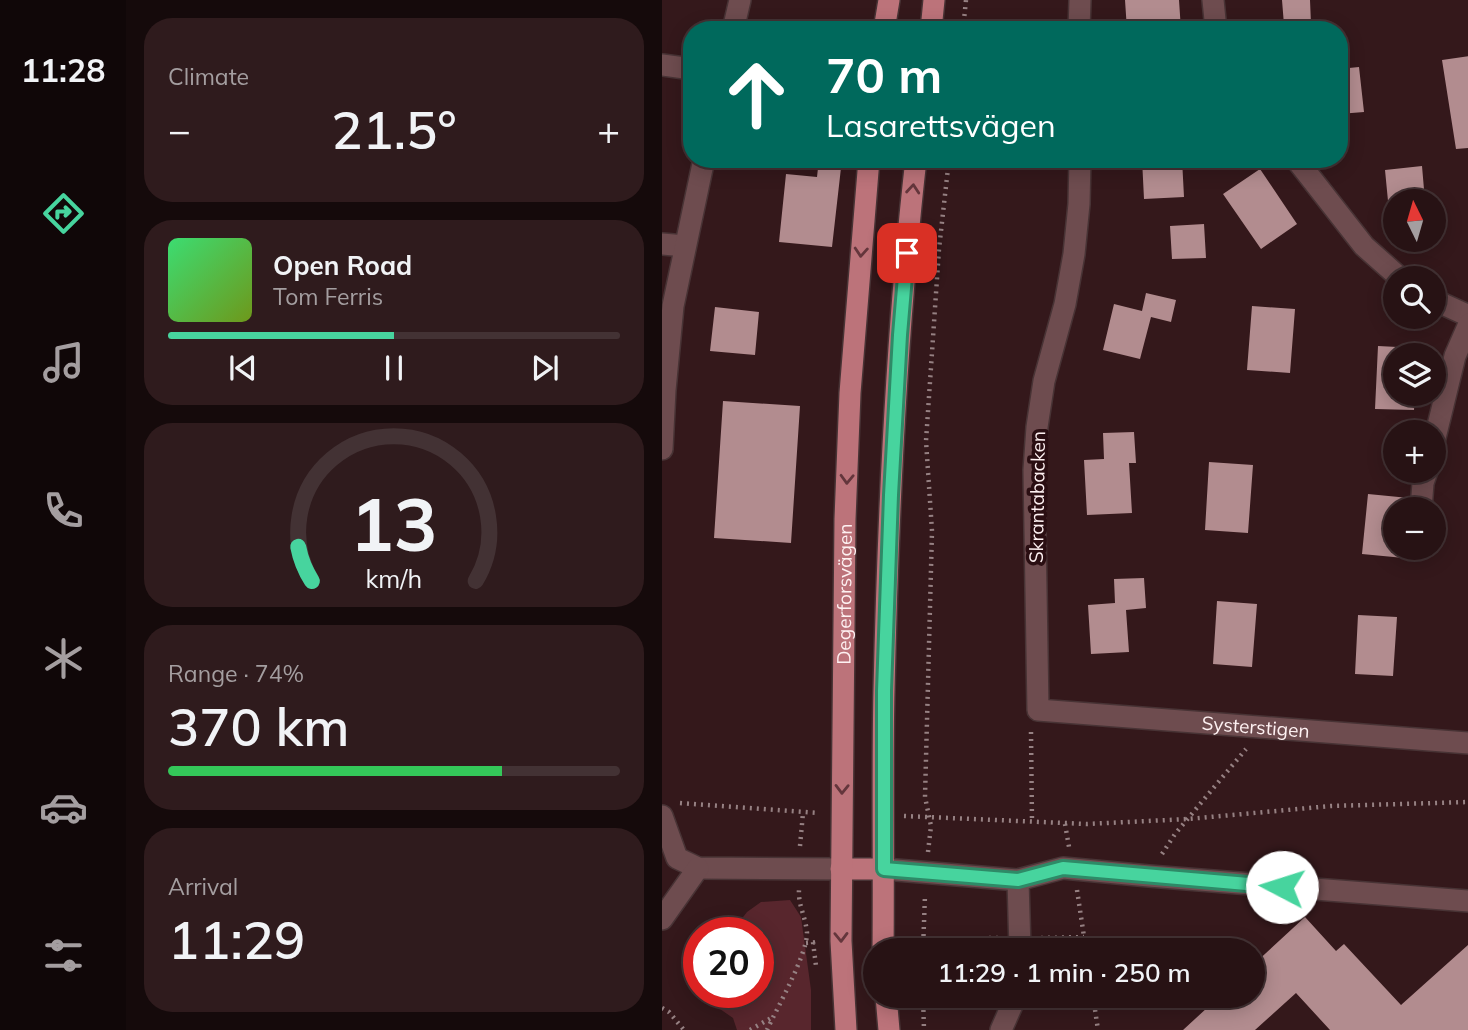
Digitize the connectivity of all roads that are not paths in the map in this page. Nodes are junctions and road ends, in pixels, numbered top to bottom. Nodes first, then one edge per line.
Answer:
1 (740, 0) edge
2 (889, 0) edge
3 (934, 0) edge
4 (1080, 0) edge
5 (1213, 0) edge
6 (735, 21) edge
7 (886, 21) edge
8 (932, 21) edge
9 (1079, 21) edge
10 (1215, 21) edge
11 (662, 65) edge
12 (683, 68) edge
13 (702, 168) edge
14 (868, 168) edge
15 (915, 168) edge
16 (1080, 168) edge
17 (1303, 168) edge
18 (662, 244) edge
19 (685, 246) junction
20 (1386, 266) edge
21 (1446, 305) edge
22 (1469, 316) edge
23 (1469, 324) edge
24 (1439, 420) edge
25 (662, 449) edge
26 (1039, 710) joint
27 (1469, 743) edge
28 (667, 809) edge
29 (698, 867) junction
30 (841, 869) junction
31 (884, 869) junction
32 (1018, 880) junction
33 (1469, 901) edge
34 (662, 919) edge
35 (883, 938) edge
36 (1020, 938) edge
37 (887, 1008) edge
38 (1012, 1008) edge
39 (846, 1030) edge
40 (889, 1030) edge
41 (1002, 1030) edge

1 - 6 street
2 - 7 main road
3 - 8 main road
4 - 9 street
5 - 10 street
11 - 12 street
13 - 19 street
14 -> 30 main road, Degerforsvägen
31 -> 15 main road
16 - 26 street, Skrantabacken
17 - 20 street
18 - 19 street
19 - 25 street
21 - 22 street
23 - 24 street
26 - 27 street, Systerstigen
28 - 29 street
29 - 30 street
29 - 34 street
30 - 31 main road
30 -> 39 main road, Degerforsvägen
31 - 32 street
31 - 35 main road
32 - 33 street
32 - 36 street
37 - 40 main road
38 - 41 street

